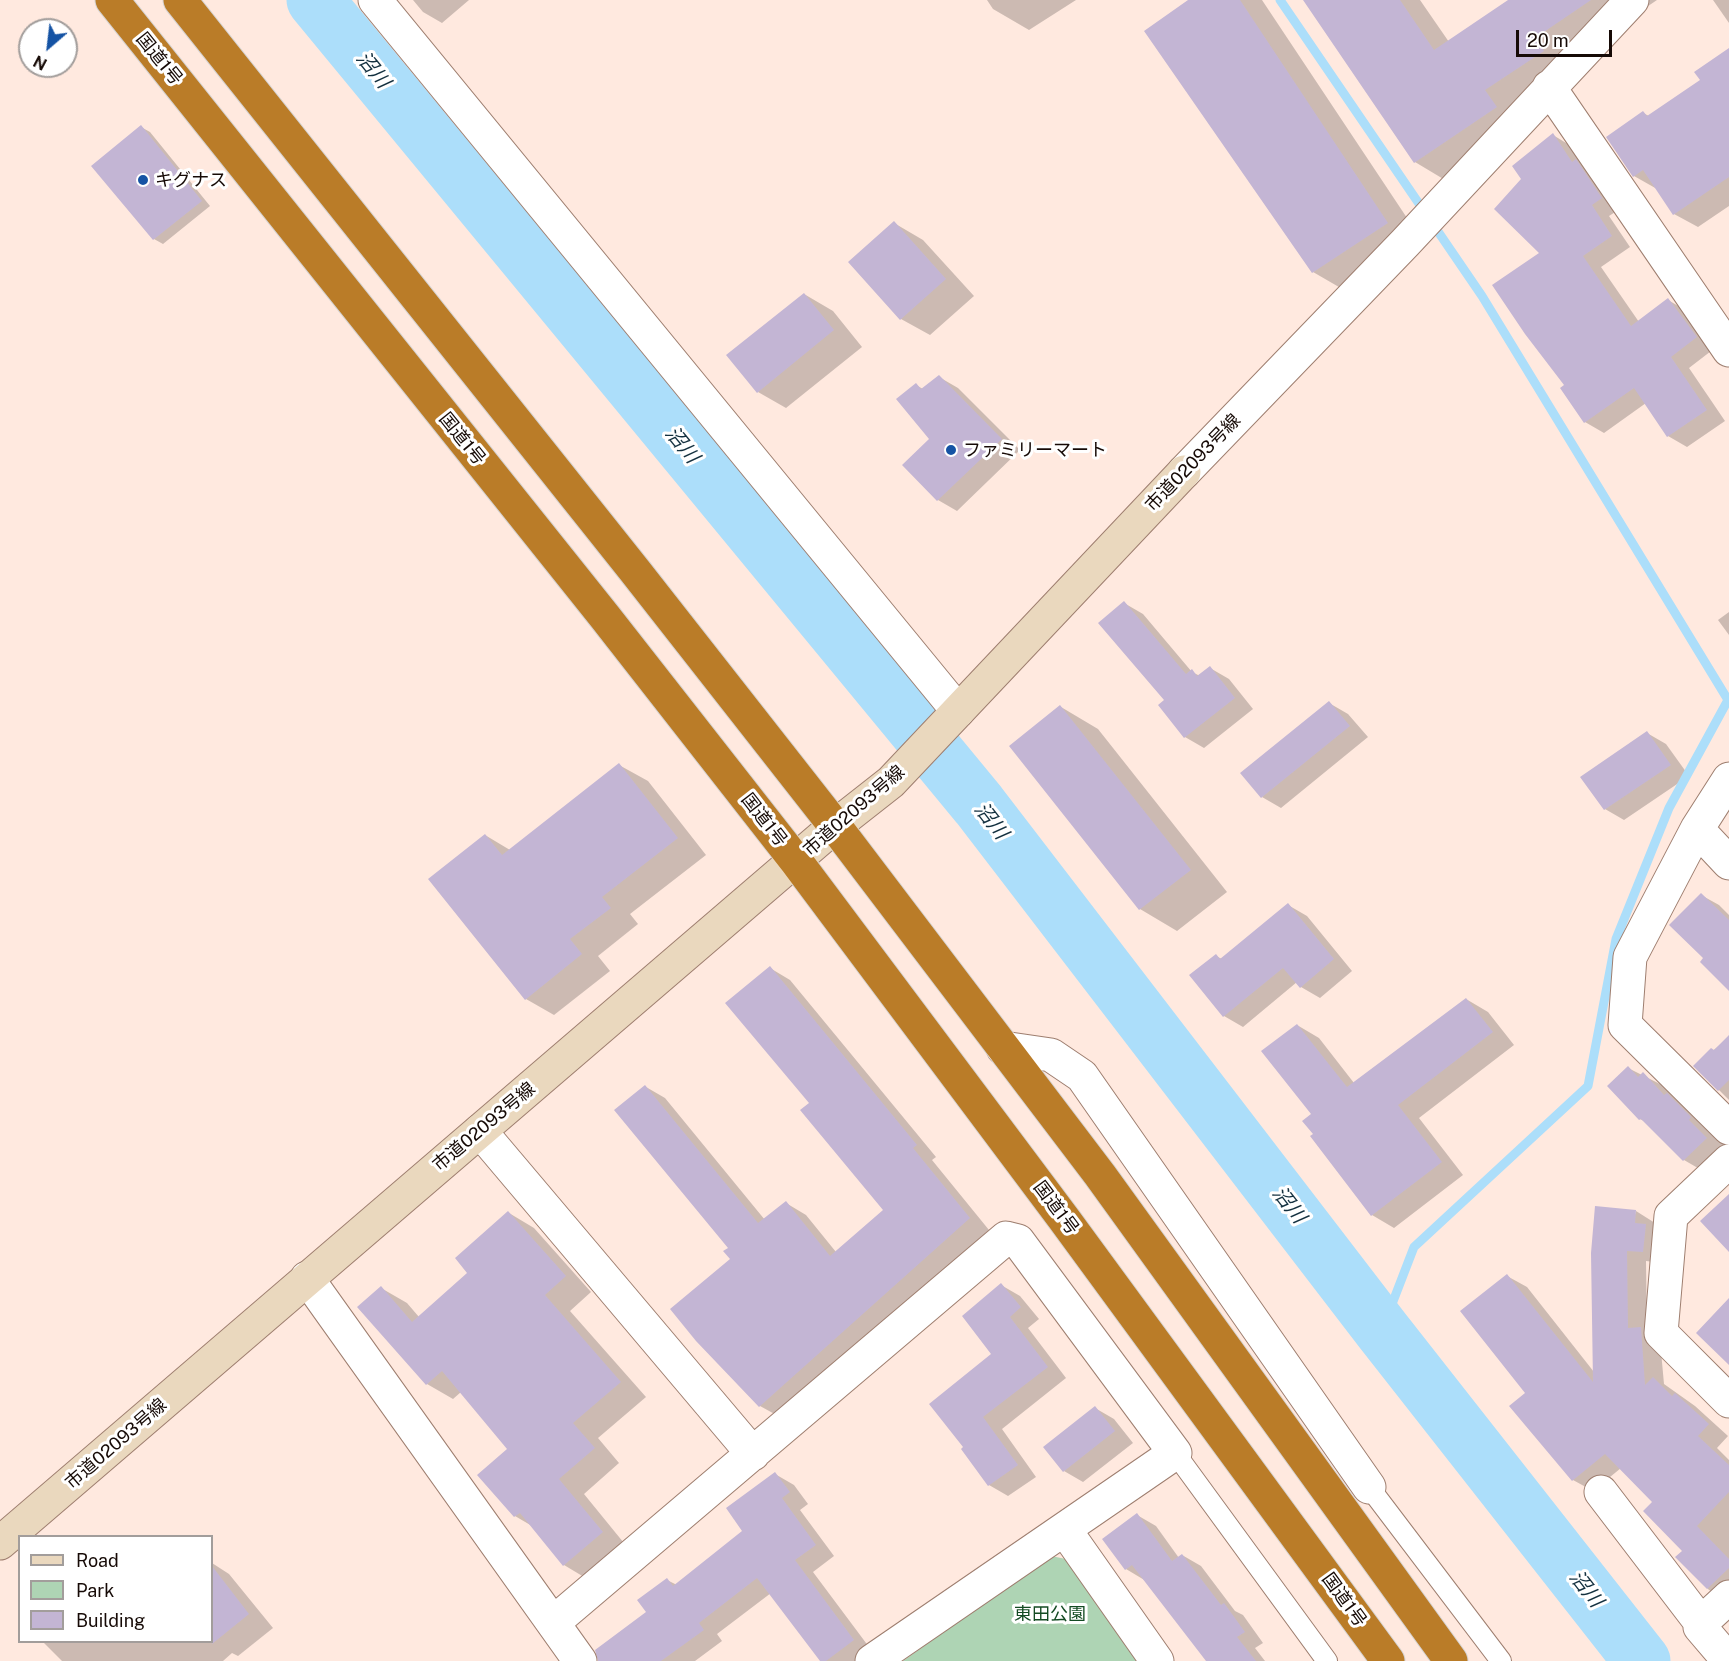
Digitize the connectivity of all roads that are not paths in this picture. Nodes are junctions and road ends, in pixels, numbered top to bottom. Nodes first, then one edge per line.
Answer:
1 (112, 0) edge
2 (180, 0) edge
3 (375, 0) edge
4 (1632, 0) edge
5 (1549, 87) junction
6 (1729, 350) edge
7 (954, 715) junction
8 (1729, 779) edge
9 (835, 826) junction
10 (1697, 830) junction
11 (796, 861) junction
12 (1729, 862) edge
13 (1003, 1048) junction
14 (1729, 1128) edge
15 (480, 1131) junction
16 (1729, 1161) edge
17 (307, 1278) junction
18 (1729, 1401) edge
19 (1175, 1453) junction
20 (753, 1454) junction
21 (1369, 1487) joint
22 (1601, 1492) dead end
23 (1065, 1530) junction
24 (0, 1543) edge
25 (1729, 1597) edge
26 (554, 1622) junction
27 (1701, 1623) junction
28 (580, 1661) edge
29 (873, 1661) edge
30 (1157, 1661) edge
31 (1327, 1661) edge
32 (1388, 1661) edge
33 (1451, 1661) edge
34 (1501, 1661) edge
35 (1729, 1661) edge

1 - 11 highway, 国道1号
2 - 9 highway
3 - 7 street
4 - 5 street, 市道02093号線
5 - 6 street
5 - 7 street, 市道02093号線
7 - 9 street, 市道02093号線
8 - 10 street
9 - 11 street, 市道02093号線
9 - 13 highway
10 - 12 street
10 - 14 street
11 - 15 street, 市道02093号線
11 - 32 highway, 国道1号
13 - 21 street
13 - 33 highway
15 - 17 street, 市道02093号線
15 - 20 street
16 - 18 street
17 - 24 street, 市道02093号線
17 - 26 street
19 - 20 street
19 - 23 street
19 - 31 lane
20 - 26 street
21 - 34 lane
22 - 27 street
23 - 29 street
23 - 30 street
25 - 27 street
26 - 28 street
27 - 35 street

